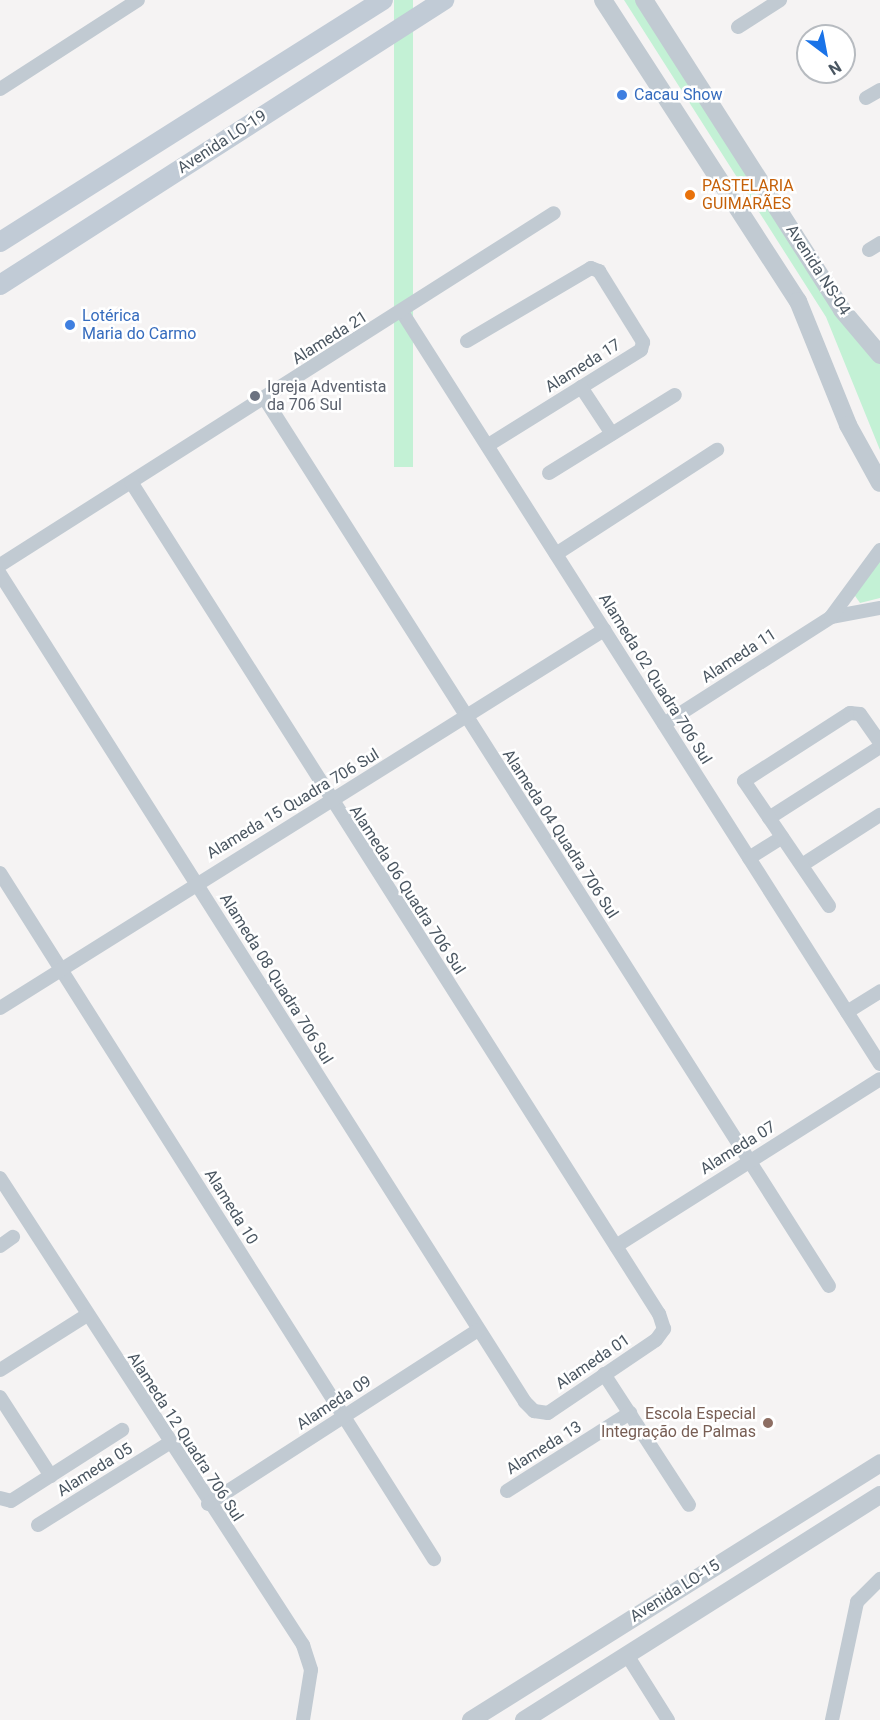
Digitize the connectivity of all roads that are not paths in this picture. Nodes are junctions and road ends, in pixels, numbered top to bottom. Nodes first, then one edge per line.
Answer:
1 (138, 0) edge
2 (383, 0) edge
3 (444, 0) edge
4 (603, 0) edge
5 (644, 0) edge
6 (780, 0) edge
7 (738, 27) dead end
8 (0, 89) edge
9 (880, 90) edge
10 (866, 98) dead end
11 (554, 213) dead end
12 (0, 242) edge
13 (0, 285) edge
14 (402, 312) junction
15 (467, 341) dead end
16 (880, 355) edge
17 (581, 387) junction
18 (675, 395) dead end
19 (265, 399) junction
20 (612, 434) junction
21 (487, 446) junction
22 (717, 450) dead end
23 (549, 473) dead end
24 (131, 482) junction
25 (880, 483) edge
26 (880, 550) edge
27 (556, 554) junction
28 (0, 565) edge
29 (0, 574) edge
30 (880, 608) edge
31 (831, 617) junction
32 (604, 630) junction
33 (466, 717) junction
34 (664, 724) junction
35 (880, 745) edge
36 (330, 801) junction
37 (880, 814) edge
38 (769, 818) junction
39 (782, 837) junction
40 (749, 858) junction
41 (802, 865) junction
42 (0, 873) edge
43 (195, 882) junction
44 (829, 906) dead end
45 (62, 970) junction
46 (880, 991) edge
47 (0, 1008) edge
48 (847, 1012) junction
49 (880, 1064) edge
50 (880, 1079) edge
51 (749, 1160) junction
52 (0, 1178) edge
53 (13, 1237) dead end
54 (0, 1246) edge
55 (616, 1246) junction
56 (829, 1286) dead end
57 (659, 1314) joint
58 (87, 1315) junction
59 (478, 1330) junction
60 (0, 1370) edge
61 (604, 1374) junction
62 (0, 1397) edge
63 (525, 1402) joint
64 (630, 1413) junction
65 (344, 1416) junction
66 (122, 1430) dead end
67 (169, 1443) junction
68 (880, 1463) edge
69 (51, 1476) junction
70 (507, 1491) dead end
71 (880, 1495) edge
72 (0, 1498) edge
73 (208, 1504) junction
74 (689, 1505) dead end
75 (38, 1526) dead end
76 (434, 1559) dead end
77 (880, 1579) edge
78 (627, 1655) junction
79 (303, 1720) edge
80 (471, 1720) edge
81 (524, 1720) edge
82 (669, 1720) edge
83 (832, 1720) edge

1 - 8 street
2 - 12 main road, Avenida LO-19
3 - 13 main road, Avenida LO-19
4 - 25 street
5 - 16 street, Avenida NS-04
6 - 7 street
9 - 10 street
11 - 14 street, Alameda 21
14 - 19 street, Alameda 21
14 - 21 street, Alameda 02 Quadra 706 Sul
15 - 17 street, Alameda 17
17 - 20 street
17 - 21 street, Alameda 17
18 - 20 street
19 - 24 street, Alameda 21
19 - 33 street, Alameda 04 Quadra 706 Sul
20 - 23 street
21 - 27 street, Alameda 02 Quadra 706 Sul
22 - 27 street
24 - 28 street, Alameda 21
24 - 36 street, Alameda 06 Quadra 706 Sul
26 - 31 street, Alameda 11
27 - 32 street, Alameda 02 Quadra 706 Sul
29 - 43 street, Alameda 08 Quadra 706 Sul
30 - 31 street, Alameda 11
31 - 34 street, Alameda 11
32 - 33 street, Alameda 15 Quadra 706 Sul
32 - 34 street, Alameda 02 Quadra 706 Sul
33 - 36 street, Alameda 15 Quadra 706 Sul
33 - 51 street, Alameda 04 Quadra 706 Sul
34 - 40 street, Alameda 02 Quadra 706 Sul
35 - 38 street
35 - 38 street
36 - 43 street, Alameda 15 Quadra 706 Sul
36 - 55 street, Alameda 06 Quadra 706 Sul
37 - 41 street
38 - 39 street
39 - 40 street
39 - 41 street
40 - 48 street, Alameda 02 Quadra 706 Sul
41 - 44 street
42 - 45 street, Alameda 10
43 - 45 street, Alameda 15 Quadra 706 Sul
43 - 59 street, Alameda 08 Quadra 706 Sul
45 - 47 street, Alameda 15 Quadra 706 Sul
45 - 65 street, Alameda 10
46 - 48 street
48 - 49 street, Alameda 02 Quadra 706 Sul
50 - 51 street, Alameda 07
51 - 55 street, Alameda 07
51 - 56 street, Alameda 04 Quadra 706 Sul
52 - 58 street, Alameda 12 Quadra 706 Sul
53 - 54 street
55 - 57 street, Alameda 06 Quadra 706 Sul
57 - 61 street, Alameda 01
58 - 60 street
58 - 67 street, Alameda 12 Quadra 706 Sul
59 - 63 street, Alameda 08 Quadra 706 Sul
59 - 65 street, Alameda 09
61 - 63 street, Alameda 01
61 - 64 street
62 - 69 street
64 - 70 street, Alameda 13
64 - 74 street
65 - 73 street, Alameda 09
65 - 76 street, Alameda 10
66 - 69 street
67 - 73 street, Alameda 12 Quadra 706 Sul
67 - 75 street, Alameda 05
68 - 80 street, Avenida LO-15
69 - 72 street
71 - 78 street, Avenida LO-15
73 - 79 street, Alameda 12 Quadra 706 Sul
77 - 83 street
78 - 81 street, Avenida LO-15
78 - 82 street

